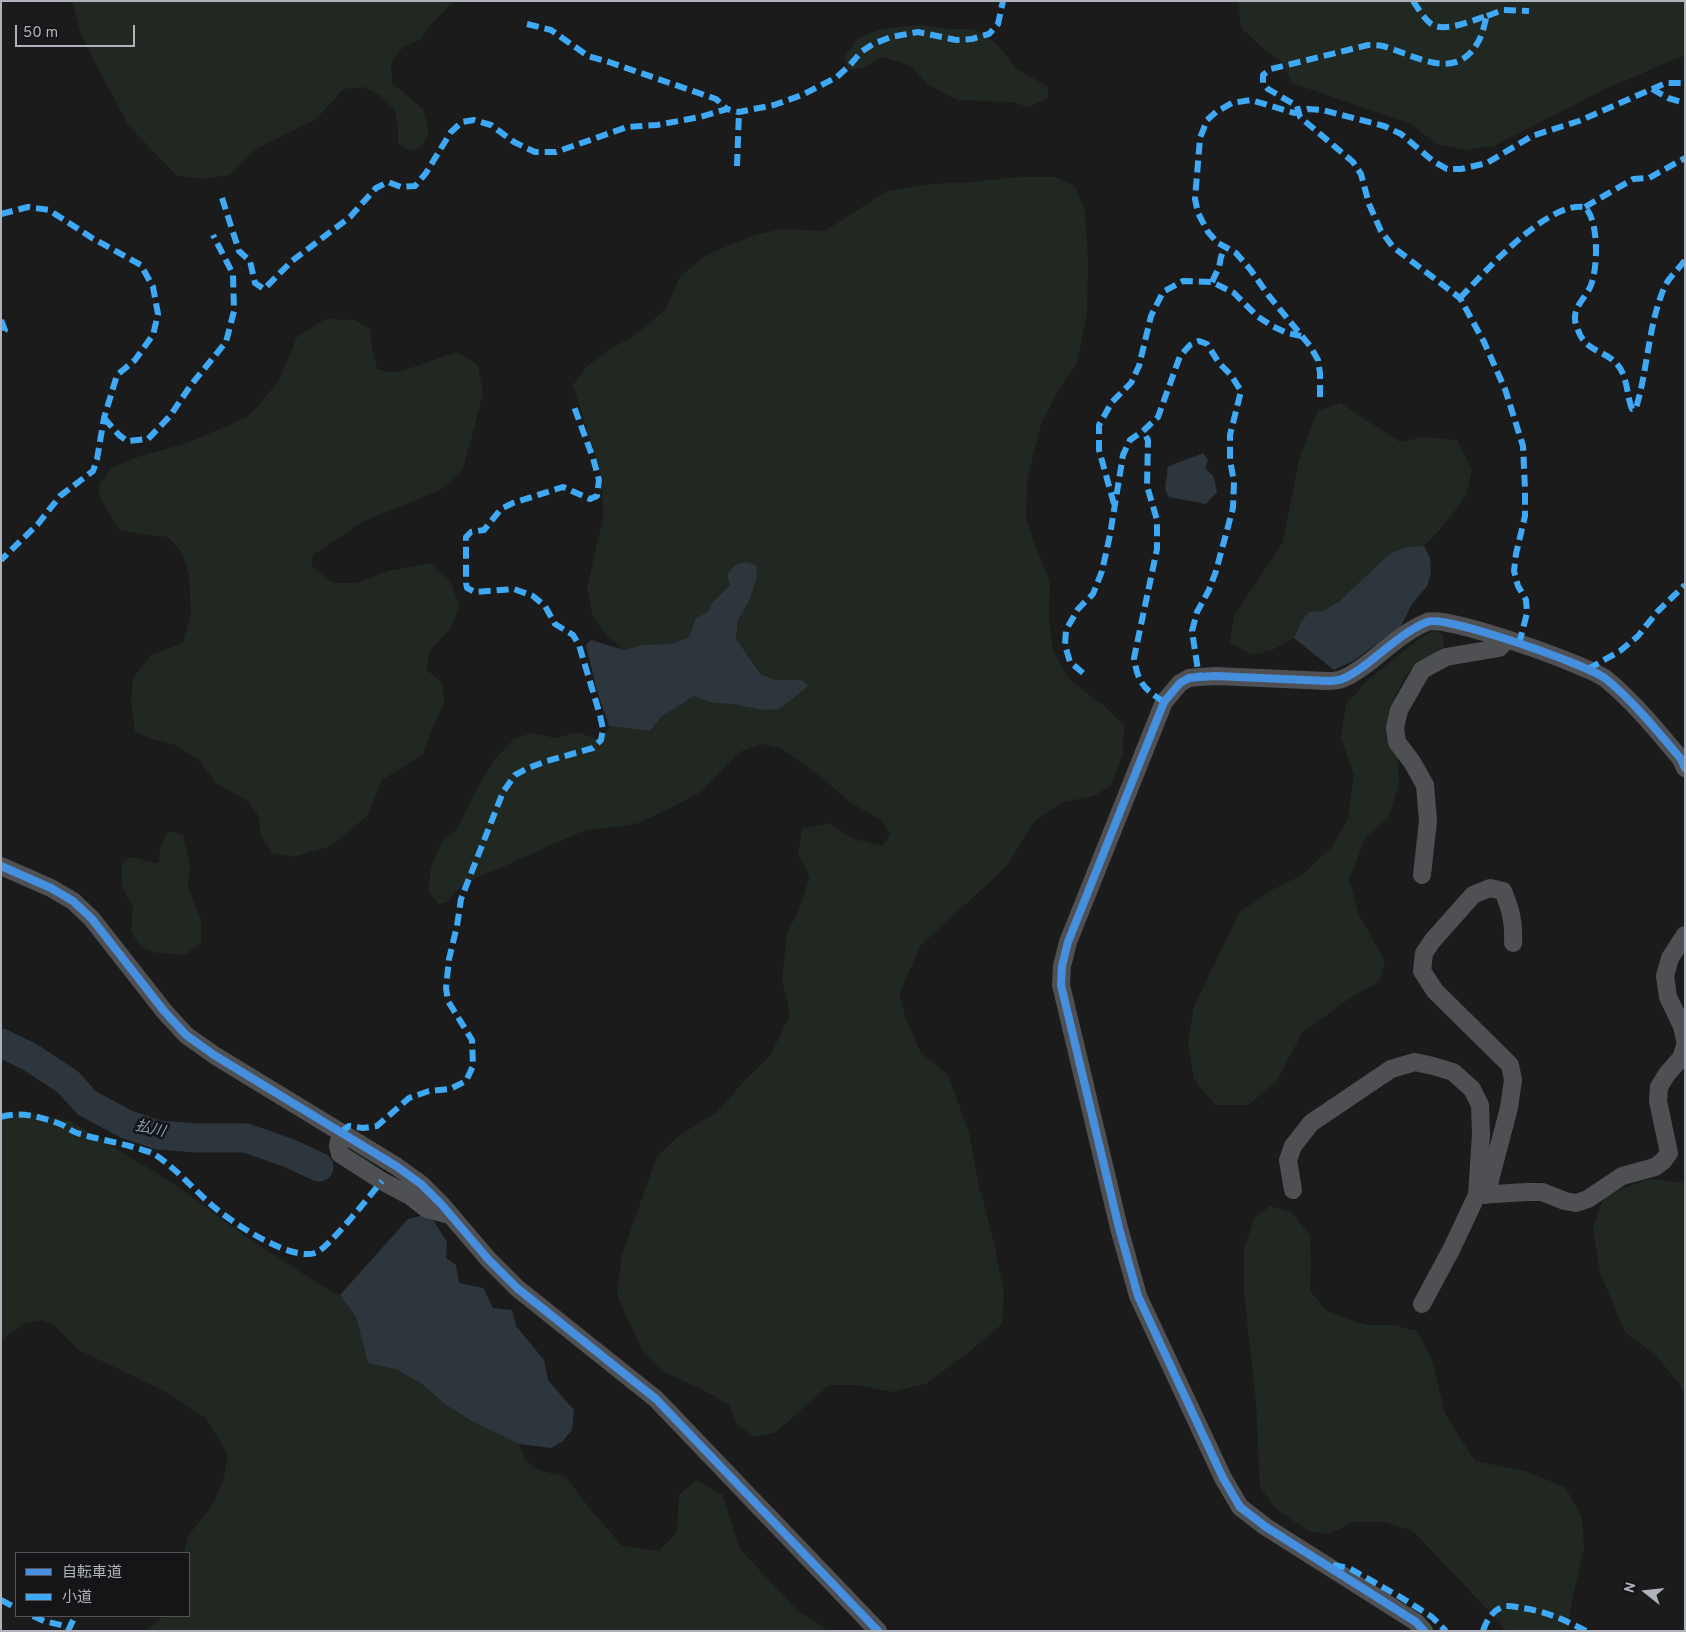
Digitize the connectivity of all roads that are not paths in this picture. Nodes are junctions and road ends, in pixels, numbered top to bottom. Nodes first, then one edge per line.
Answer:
1 (1506, 640) junction
2 (1685, 768) edge
3 (1, 866) edge
4 (1422, 875) dead end
5 (1685, 935) edge
6 (1513, 943) dead end
7 (1685, 1040) edge
8 (1685, 1046) edge
9 (1293, 1190) dead end
10 (1481, 1195) junction
11 (1422, 1304) dead end
12 (878, 1631) edge
13 (1424, 1631) edge

1 - 2 street
1 - 4 street
1 - 13 street
3 - 12 street
5 - 7 street
6 - 10 street
8 - 10 street
9 - 10 street
10 - 11 street

